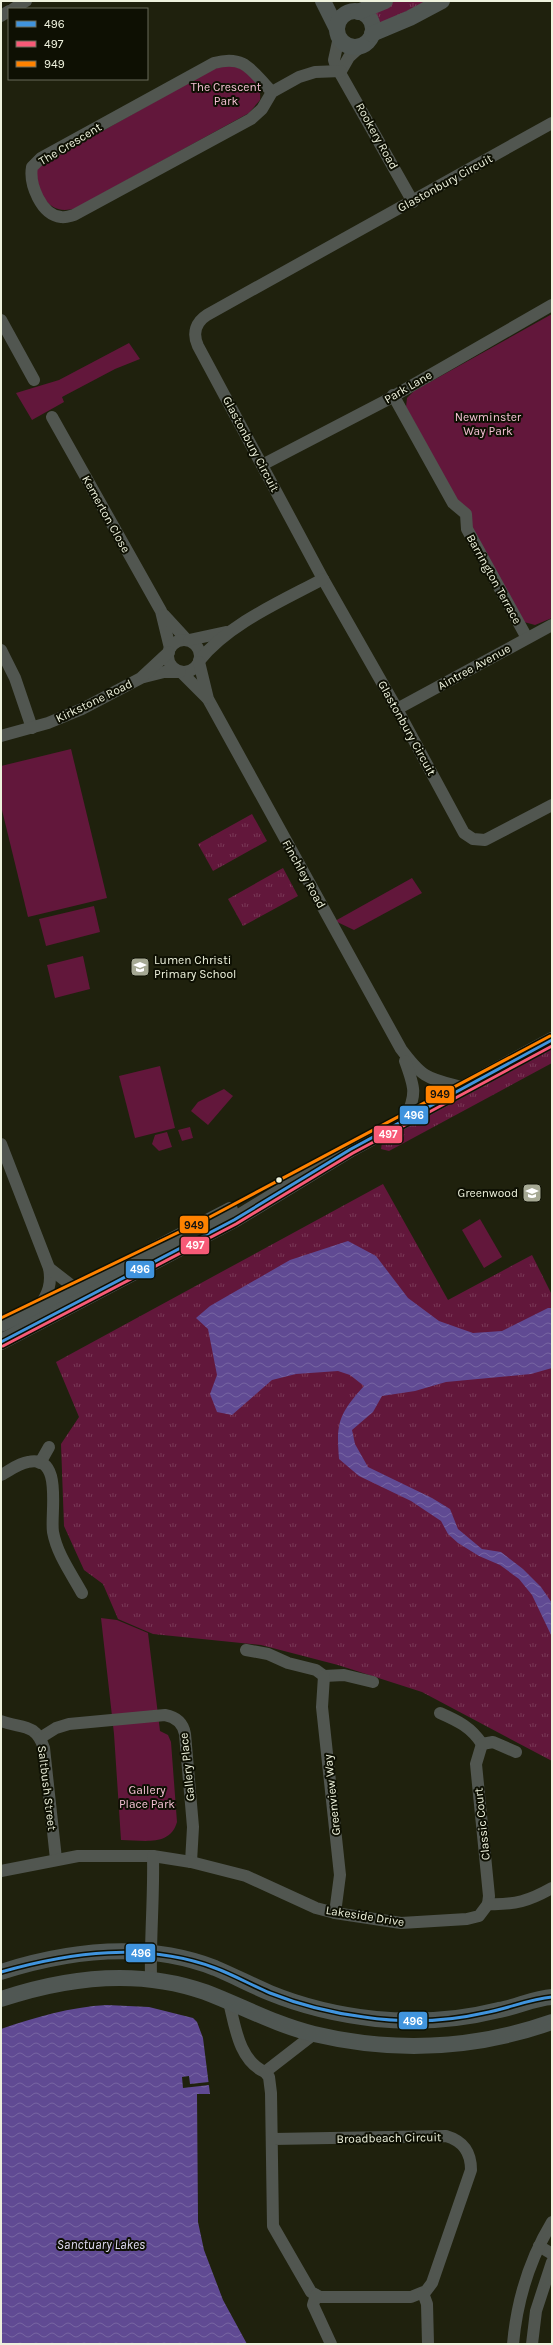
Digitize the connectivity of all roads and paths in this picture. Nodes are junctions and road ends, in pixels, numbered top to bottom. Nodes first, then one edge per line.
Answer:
1 (26, 1) edge
2 (323, 1) edge
3 (333, 1) edge
4 (385, 1) edge
5 (442, 1) edge
6 (15, 8) edge
7 (352, 13) junction
8 (338, 33) junction
9 (372, 34) junction
10 (361, 46) junction
11 (341, 71) junction
12 (272, 92) junction
13 (552, 123) edge
14 (413, 202) junction
15 (552, 306) edge
16 (1, 320) edge
17 (34, 380) dead end
18 (393, 396) junction
19 (52, 417) dead end
20 (262, 465) junction
21 (323, 579) junction
22 (161, 611) junction
23 (552, 625) edge
24 (229, 632) junction
25 (527, 638) junction
26 (188, 640) junction
27 (1, 650) edge
28 (169, 650) junction
29 (199, 662) junction
30 (180, 672) junction
31 (141, 678) junction
32 (208, 699) junction
33 (397, 709) junction
34 (32, 728) junction
35 (1, 736) edge
36 (552, 805) edge
37 (552, 1040) edge
38 (401, 1049) junction
39 (465, 1088) junction
40 (406, 1120) junction
41 (1, 1144) edge
42 (163, 1251) junction
43 (49, 1268) junction
44 (76, 1289) junction
45 (40, 1306) junction
46 (1, 1324) edge
47 (1, 1342) edge
48 (49, 1447) dead end
49 (40, 1463) junction
50 (1, 1475) edge
51 (82, 1593) dead end
52 (246, 1650) dead end
53 (324, 1676) junction
54 (373, 1682) dead end
55 (440, 1714) dead end
56 (1, 1721) edge
57 (40, 1738) junction
58 (482, 1744) junction
59 (516, 1752) dead end
60 (153, 1856) junction
61 (56, 1859) junction
62 (191, 1862) junction
63 (1, 1871) edge
64 (552, 1888) edge
65 (488, 1904) junction
66 (335, 1913) junction
67 (150, 1953) junction
68 (215, 1968) junction
69 (1, 1972) edge
70 (151, 1979) junction
71 (205, 1992) junction
72 (552, 1997) edge
73 (1, 1999) edge
74 (229, 2002) junction
75 (317, 2008) junction
76 (552, 2022) edge
77 (314, 2034) junction
78 (264, 2072) junction
79 (272, 2139) junction
80 (552, 2222) edge
81 (539, 2246) junction
82 (552, 2254) edge
83 (552, 2262) edge
84 (423, 2293) junction
85 (316, 2295) junction
86 (331, 2344) edge
87 (428, 2344) edge
88 (513, 2344) edge
89 (532, 2344) edge

1 - 6 street
2 - 8 street
3 - 7 street
4 - 7 street
5 - 9 street
7 - 8 street
7 - 9 street
8 - 10 street
8 - 11 street, Rookery Road
9 - 10 street
10 - 11 street
11 - 12 street
11 - 14 street, Rookery Road
12 - 12 street, The Crescent
13 - 14 street, Glastonbury Circuit
14 - 20 street, Glastonbury Circuit
15 - 18 street, Park Lane
16 - 17 street
18 - 20 street, Park Lane
18 - 25 street, Barrington Terrace
19 - 22 street, Kemerton Close
20 - 21 street, Glastonbury Circuit
21 - 24 street
21 - 33 street, Glastonbury Circuit
22 - 26 street, Kemerton Close
22 - 28 street, Kemerton Close
23 - 25 street, Aintree Avenue
24 - 26 street
24 - 29 street
25 - 33 street, Aintree Avenue
26 - 28 street
26 - 29 street
27 - 34 street
28 - 30 street
28 - 31 street, Kirkstone Road
29 - 30 street
29 - 32 street, Finchley Road
30 - 31 street, Kirkstone Road
30 - 32 street, Finchley Road
31 - 34 street, Kirkstone Road
32 - 38 street, Finchley Road
33 - 36 street, Glastonbury Circuit
34 - 35 street, Kirkstone Road
37 - 39 street
38 - 39 street, Finchley Road
38 - 40 street, Finchley Road
39 - 40 street
40 - 42 street
41 - 43 street
42 - 44 street
42 - 47 street
43 - 44 street
43 - 45 street
44 - 45 street
45 - 46 street
48 - 49 street
49 - 50 street
49 - 51 street
52 - 53 street
53 - 54 street
53 - 66 street, Greenview Way
55 - 58 street
56 - 57 street, Saltbush Street
57 - 61 street, Saltbush Street
57 - 62 street, Gallery Place
58 - 59 street
58 - 65 street, Classic Court
60 - 61 street, Lakeside Drive
60 - 62 street, Lakeside Drive
60 - 67 street
61 - 63 street, Lakeside Drive
62 - 66 street, Lakeside Drive
64 - 65 street
65 - 66 street, Lakeside Drive
67 - 68 street
67 - 69 street
67 - 70 street
68 - 71 street
68 - 75 street
70 - 71 street
70 - 73 street
71 - 74 street
72 - 75 street
74 - 77 street
74 - 78 street
75 - 77 street
76 - 77 street
77 - 78 street
78 - 79 street
79 - 84 street, Broadbeach Circuit
79 - 85 street
80 - 81 street
81 - 82 street
81 - 88 street
83 - 89 street
84 - 85 street
84 - 87 street
85 - 86 street

